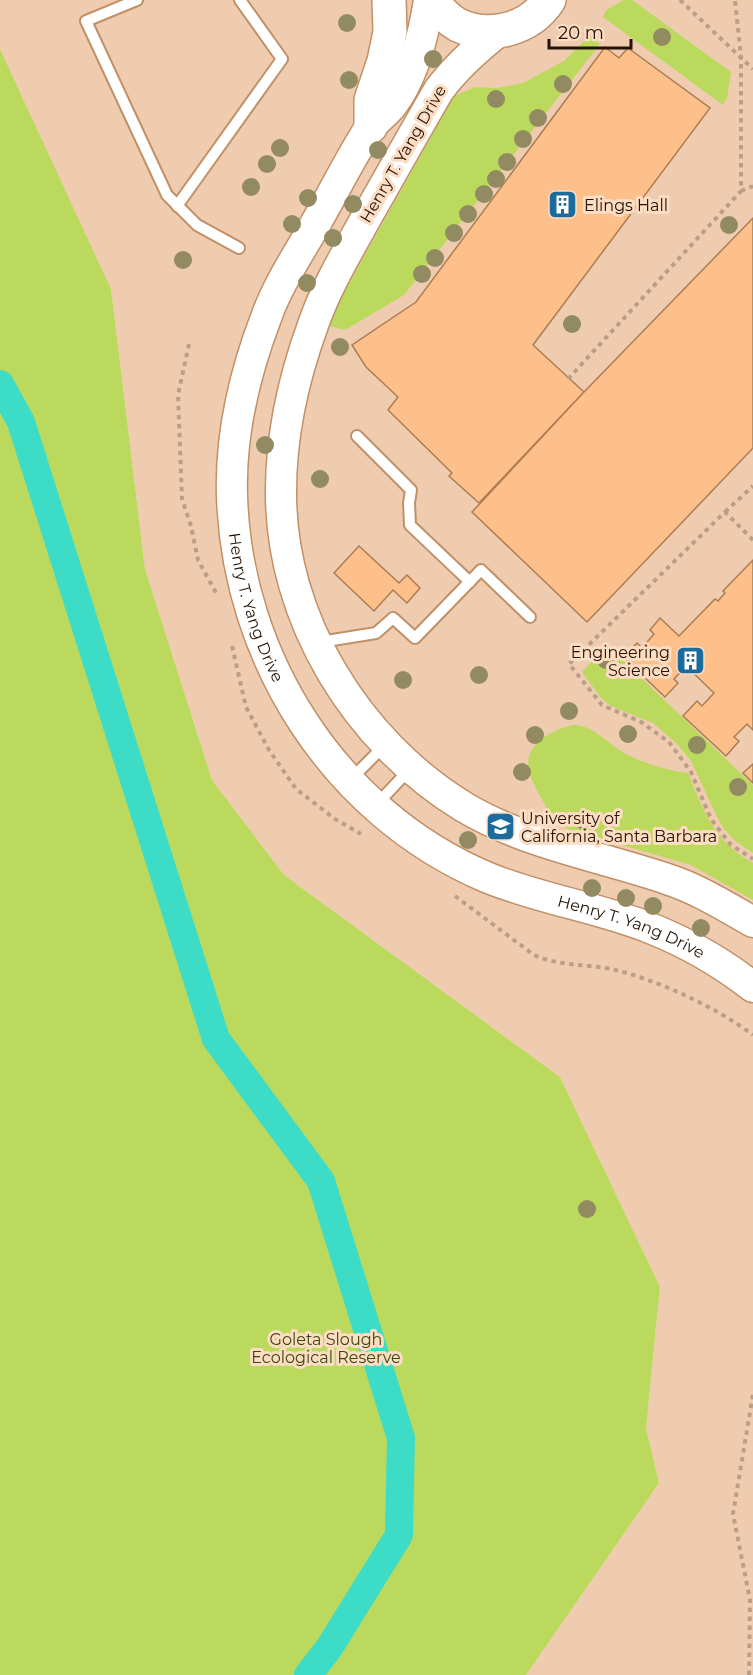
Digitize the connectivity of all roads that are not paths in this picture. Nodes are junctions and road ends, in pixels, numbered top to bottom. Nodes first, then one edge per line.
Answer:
1 (137, 0) edge
2 (240, 0) edge
3 (389, 0) edge
4 (430, 0) edge
5 (549, 0) edge
6 (498, 32) junction
7 (371, 126) junction
8 (177, 206) junction
9 (239, 248) dead end
10 (357, 436) dead end
11 (470, 582) junction
12 (530, 617) dead end
13 (316, 642) junction
14 (386, 743) junction
15 (411, 768) junction
16 (349, 781) junction
17 (374, 807) junction
18 (753, 922) edge
19 (753, 987) edge

1 - 8 lane
2 - 8 lane
3 - 7 main road
4 - 6 main road
4 - 7 main road, Henry T. Yang Drive
5 - 6 main road
6 - 13 main road, Henry T. Yang Drive
7 - 16 main road, Henry T. Yang Drive
8 - 9 lane
10 - 11 lane
11 - 12 lane
11 - 13 lane
13 - 14 main road, Henry T. Yang Drive
14 - 15 main road, Henry T. Yang Drive
14 - 16 lane
15 - 17 lane
15 - 18 main road, Henry T. Yang Drive
16 - 17 main road, Henry T. Yang Drive
17 - 19 main road, Henry T. Yang Drive

